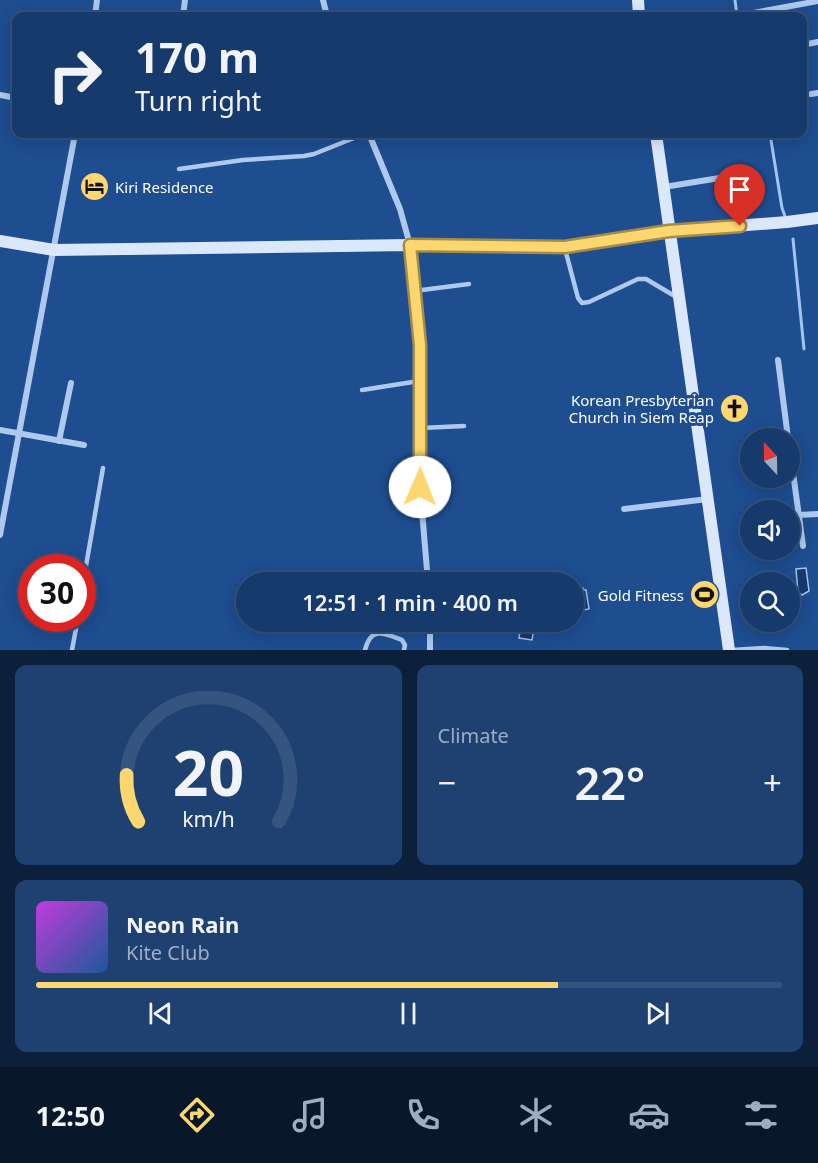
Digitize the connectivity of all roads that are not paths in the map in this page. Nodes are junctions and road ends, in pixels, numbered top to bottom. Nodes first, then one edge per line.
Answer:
1 (818, 2) edge
2 (760, 12) edge
3 (74, 138) edge
4 (354, 138) edge
5 (371, 138) edge
6 (657, 138) edge
7 (179, 169) dead end
8 (664, 187) junction
9 (740, 195) dead end
10 (818, 218) edge
11 (669, 231) junction
12 (0, 241) edge
13 (410, 245) junction
14 (565, 247) junction
15 (54, 250) junction
16 (469, 284) dead end
17 (414, 291) junction
18 (678, 298) junction
19 (778, 360) dead end
20 (419, 381) junction
21 (71, 383) dead end
22 (362, 390) dead end
23 (464, 426) dead end
24 (421, 428) junction
25 (787, 428) edge
26 (0, 430) edge
27 (20, 434) junction
28 (59, 441) junction
29 (84, 445) dead end
30 (104, 468) dead end
31 (708, 499) junction
32 (624, 509) dead end
33 (818, 514) edge
34 (800, 515) edge
35 (800, 527) edge
36 (0, 535) edge
37 (803, 546) dead end
38 (88, 554) edge
39 (427, 572) edge
40 (75, 632) edge
41 (430, 632) edge
42 (72, 650) edge
43 (365, 650) edge
44 (404, 650) edge
45 (430, 650) edge
46 (731, 650) edge
47 (787, 650) edge

1 - 2 street
3 - 15 street
4 - 7 lane
5 - 13 street
6 - 8 street
8 - 9 street
8 - 11 street
10 - 11 street
11 - 14 street
11 - 18 street
12 - 15 street
13 - 14 street
13 - 15 street
13 - 17 street
14 - 18 lane
15 - 27 street
16 - 17 lane
17 - 20 street
18 - 31 street
19 - 25 street
20 - 22 lane
20 - 24 street
21 - 28 street
23 - 24 lane
24 - 39 street
26 - 27 street
27 - 28 street
27 - 36 street
28 - 29 street
30 - 38 lane
31 - 32 street
31 - 46 street
33 - 34 street
35 - 37 street
40 - 42 lane
41 - 45 street
43 - 44 lane
46 - 47 lane

